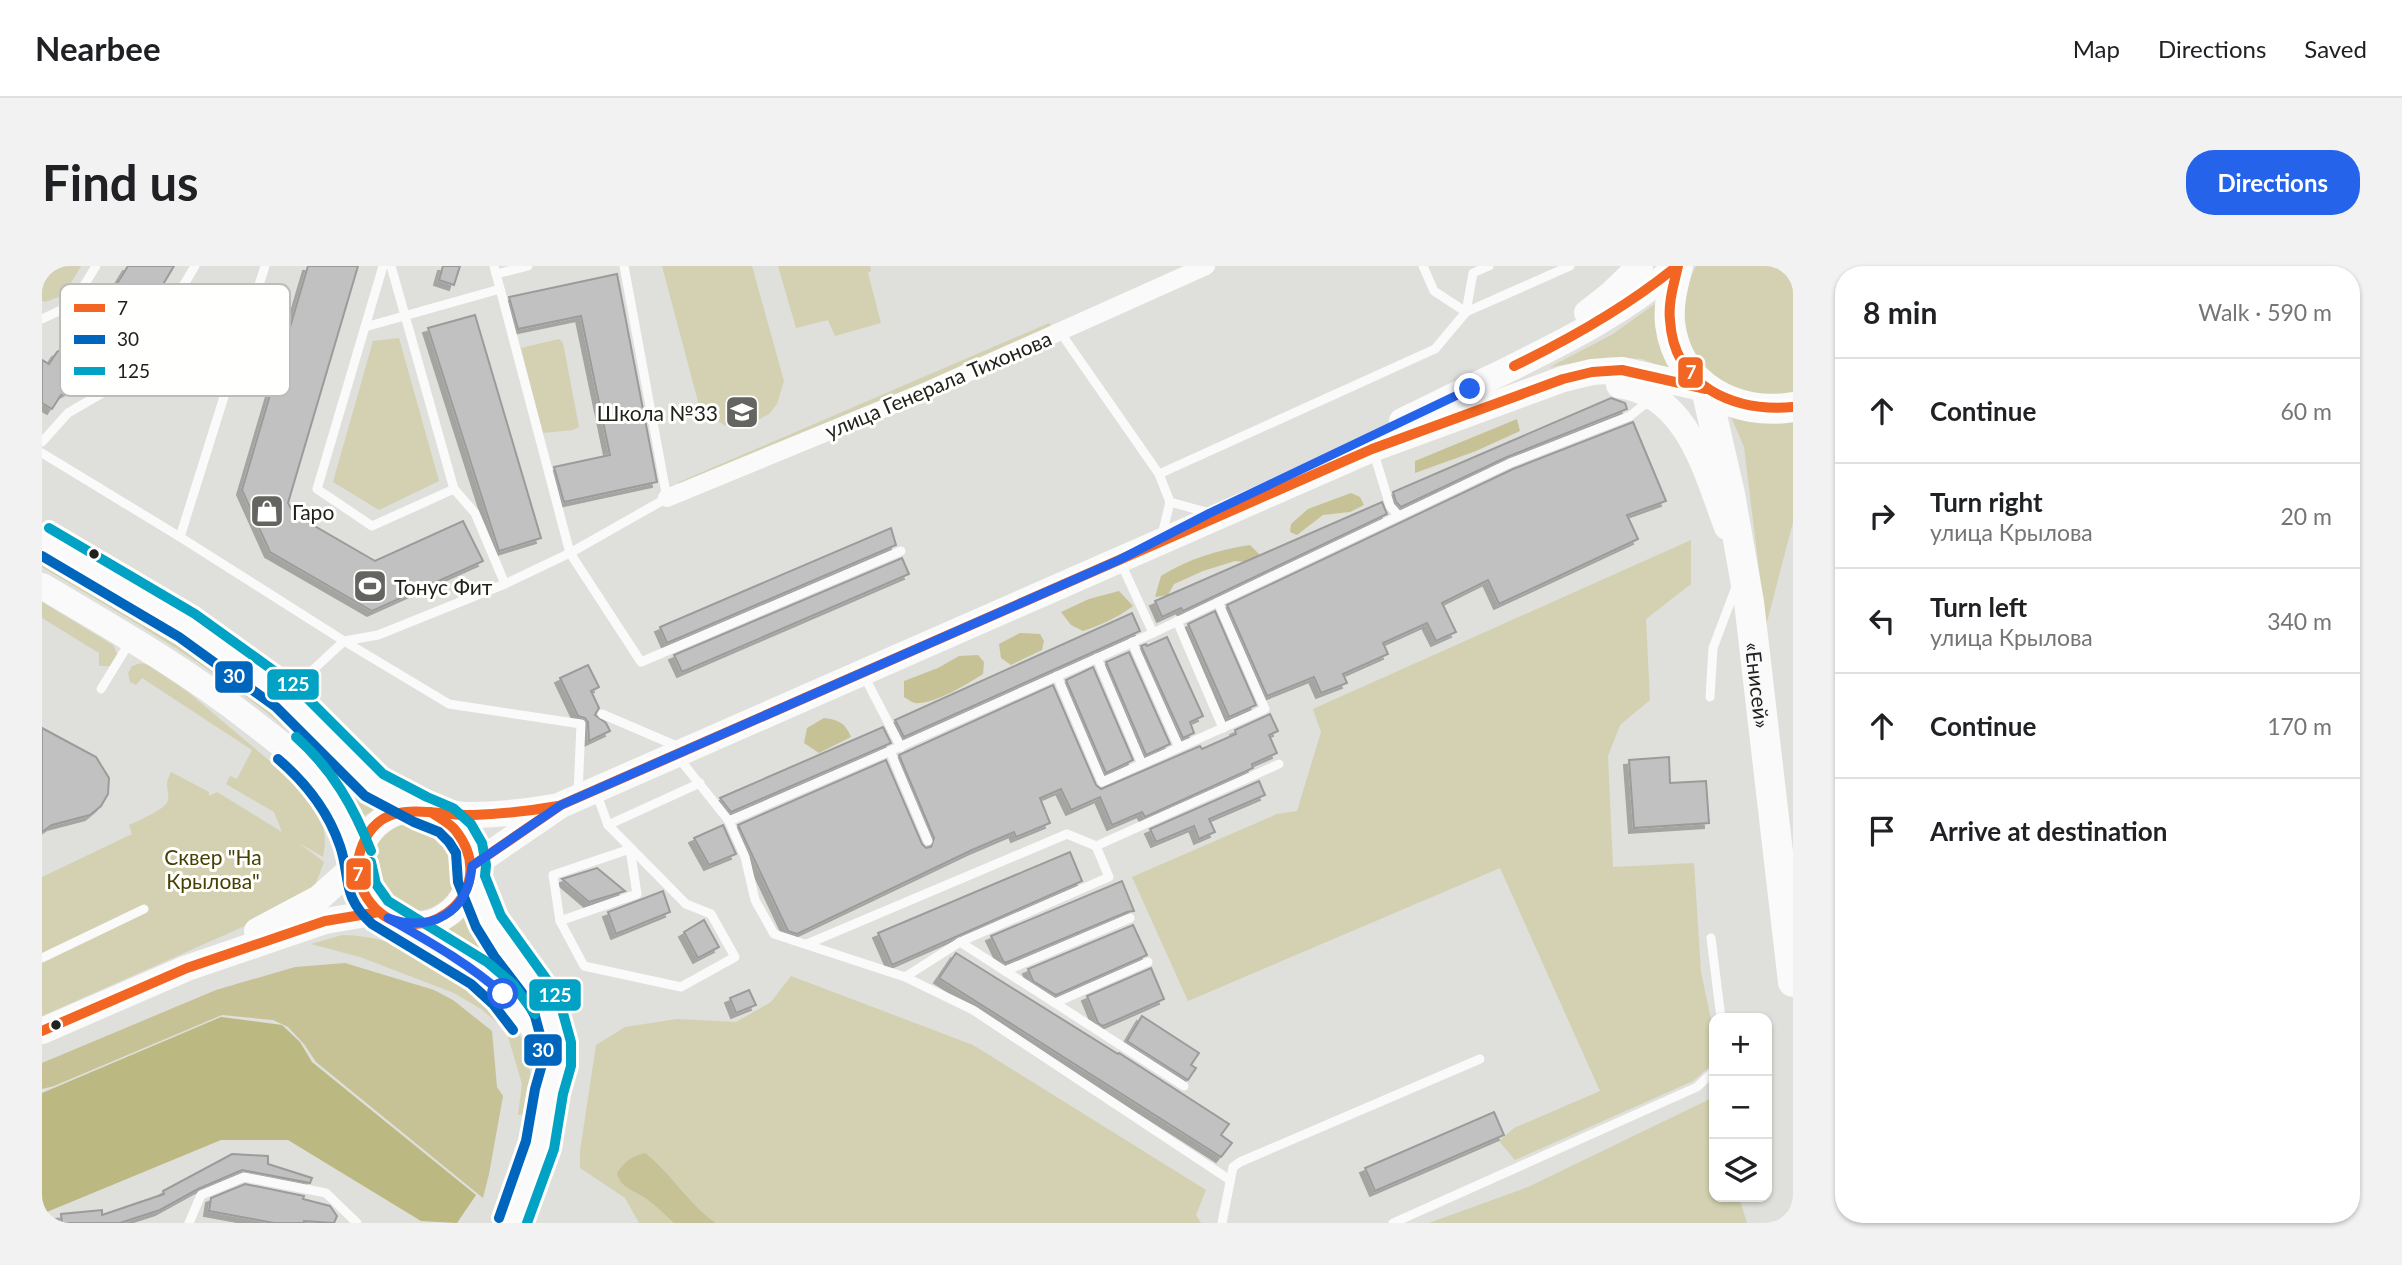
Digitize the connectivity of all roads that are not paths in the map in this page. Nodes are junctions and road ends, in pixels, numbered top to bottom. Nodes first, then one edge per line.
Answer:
1 (96, 266) edge
2 (195, 266) edge
3 (265, 266) edge
4 (383, 266) edge
5 (391, 266) edge
6 (528, 266) edge
7 (624, 266) edge
8 (1206, 266) edge
9 (1423, 266) edge
10 (1489, 266) edge
11 (1570, 266) edge
12 (1640, 266) edge
13 (1678, 266) edge
14 (495, 270) edge
15 (85, 284) edge
16 (184, 284) edge
17 (259, 284) edge
18 (500, 289) junction
19 (60, 311) edge
20 (1466, 312) junction
21 (405, 316) junction
22 (42, 319) edge
23 (365, 327) junction
24 (1060, 332) junction
25 (1495, 375) junction
26 (1706, 389) junction
27 (96, 396) edge
28 (224, 396) edge
29 (1654, 397) junction
30 (1490, 405) junction
31 (1793, 407) edge
32 (42, 442) edge
33 (1372, 449) junction
34 (42, 453) edge
35 (1159, 474) junction
36 (454, 489) junction
37 (667, 498) junction
38 (1170, 502) junction
39 (1210, 513) junction
40 (1399, 516) junction
41 (180, 537) junction
42 (1161, 538) junction
43 (42, 540) edge
44 (901, 551) dead end
45 (570, 553) junction
46 (1119, 560) junction
47 (1743, 569) junction
48 (505, 584) junction
49 (42, 586) edge
50 (1218, 602) junction
51 (1177, 621) junction
52 (1153, 633) junction
53 (132, 639) junction
54 (344, 641) junction
55 (1132, 642) junction
56 (1097, 658) junction
57 (863, 672) junction
58 (1057, 676) junction
59 (101, 689) dead end
60 (285, 696) junction
61 (1710, 697) dead end
62 (602, 714) dead end
63 (1223, 728) junction
64 (901, 747) junction
65 (1179, 747) junction
66 (890, 751) junction
67 (681, 752) junction
68 (1142, 764) junction
69 (1279, 764) dead end
70 (700, 783) junction
71 (578, 798) junction
72 (426, 811) junction
73 (729, 821) junction
74 (608, 825) junction
75 (928, 841) dead end
76 (1096, 846) junction
77 (630, 849) junction
78 (358, 860) junction
79 (471, 872) junction
80 (144, 909) dead end
81 (383, 915) junction
82 (1130, 918) dead end
83 (559, 921) junction
84 (1712, 938) dead end
85 (960, 942) junction
86 (807, 944) junction
87 (42, 958) edge
88 (1148, 962) dead end
89 (187, 968) junction
90 (1004, 971) junction
91 (905, 976) junction
92 (1793, 982) edge
93 (1055, 1003) junction
94 (1720, 1013) edge
95 (42, 1031) edge
96 (1480, 1059) dead end
97 (1709, 1076) edge
98 (1184, 1086) dead end
99 (550, 1090) junction
100 (1230, 1180) junction
101 (189, 1223) edge
102 (358, 1223) edge
103 (513, 1223) edge
104 (1222, 1223) edge
105 (1393, 1223) edge

1 - 15 lane
2 - 16 lane
3 - 17 lane
4 - 23 lane
5 - 21 lane
6 - 14 lane
7 - 37 lane
8 - 24 street, улица Генерала Тихонова
9 - 20 lane
10 - 20 lane
11 - 20 lane
12 - 25 main road
13 - 25 main road
13 - 26 highway, «Енисей»
14 - 18 lane
18 - 21 lane
18 - 45 lane
19 - 22 lane
20 - 35 lane
21 - 23 lane
21 - 36 lane
23 - 36 lane
24 - 35 lane
24 - 37 street, улица Генерала Тихонова
25 - 39 main road
26 - 30 main road
26 - 31 highway, «Енисей»
26 - 47 highway, «Енисей»
27 - 32 lane
28 - 41 lane
29 - 30 main road
29 - 40 lane
29 - 47 main road
30 - 33 main road
33 - 40 lane
33 - 46 main road
34 - 41 lane
35 - 38 lane
36 - 48 lane
37 - 45 lane
38 - 39 lane
38 - 42 lane
39 - 42 main road
40 - 50 lane
41 - 54 lane
42 - 46 main road
43 - 60 main road
44 - 45 lane
45 - 48 lane
46 - 52 lane
46 - 57 main road
47 - 61 lane
47 - 92 highway, «Енисей»
48 - 54 lane
49 - 53 main road
50 - 51 lane
50 - 63 lane
51 - 52 lane
51 - 63 lane
52 - 55 lane
53 - 59 lane
53 - 78 main road
54 - 60 lane
54 - 71 lane
55 - 56 lane
55 - 65 lane
56 - 58 lane
56 - 68 lane
57 - 64 lane
57 - 67 main road
58 - 64 lane
58 - 68 lane
60 - 72 main road
62 - 67 lane
63 - 65 lane
64 - 66 lane
65 - 68 lane
66 - 73 lane
66 - 75 lane
67 - 70 lane
67 - 71 main road
69 - 76 lane
70 - 73 lane
70 - 74 lane
71 - 72 main road
71 - 74 lane
71 - 79 main road
72 - 78 main road
72 - 79 main road
73 - 86 lane
74 - 77 lane
76 - 85 lane
76 - 86 lane
77 - 83 lane
77 - 83 lane
77 - 83 lane
78 - 81 main road
78 - 89 main road
79 - 81 main road
79 - 99 street
80 - 87 lane
81 - 89 main road
81 - 99 street
82 - 90 lane
84 - 94 lane
85 - 90 lane
85 - 91 lane
86 - 91 lane
88 - 93 lane
89 - 95 main road
90 - 93 lane
91 - 100 lane
93 - 98 lane
96 - 100 lane
97 - 105 lane
99 - 103 street
100 - 104 lane
101 - 102 lane

